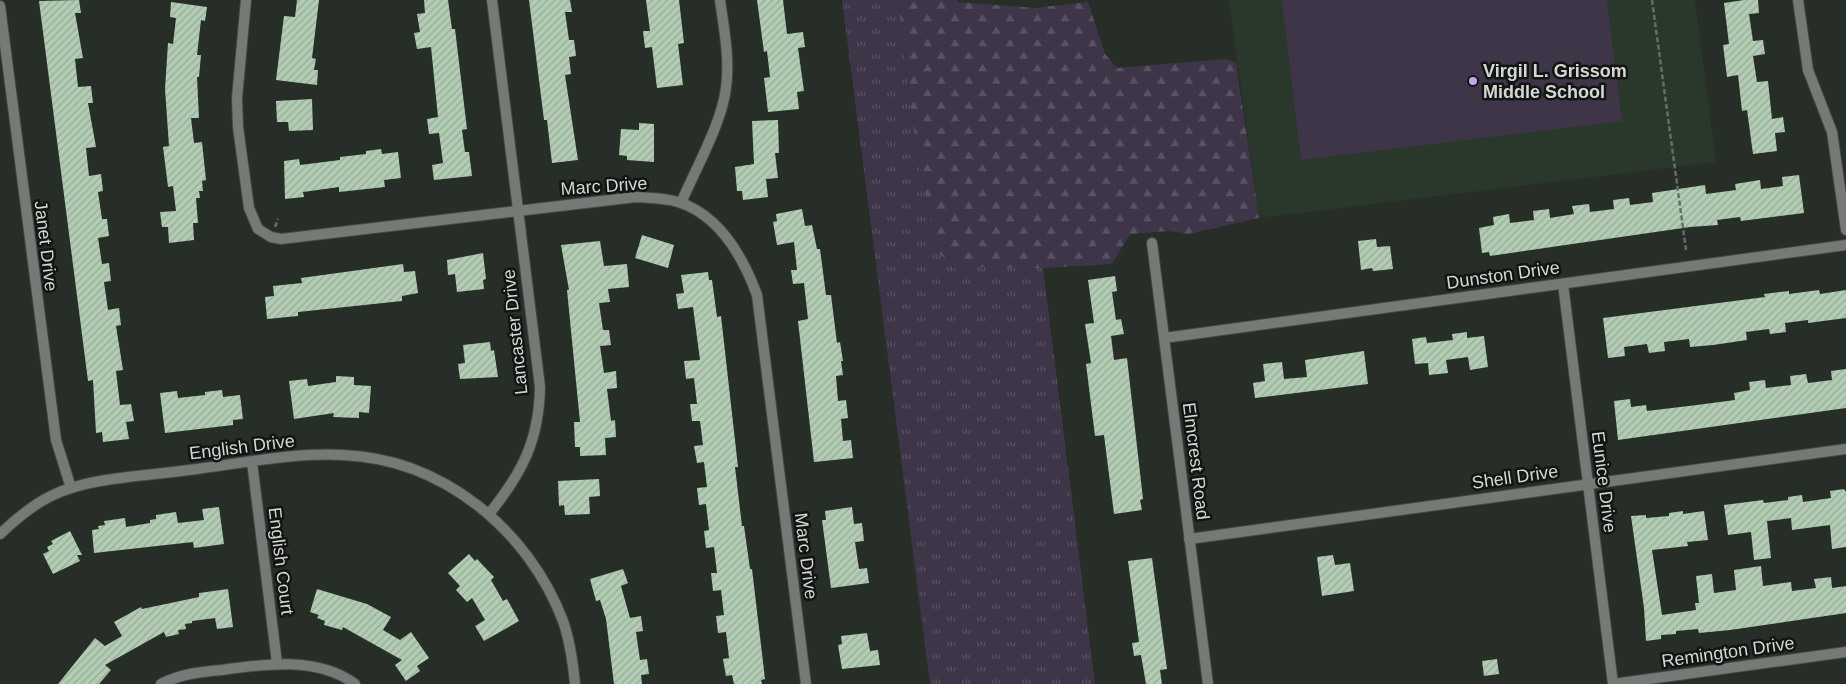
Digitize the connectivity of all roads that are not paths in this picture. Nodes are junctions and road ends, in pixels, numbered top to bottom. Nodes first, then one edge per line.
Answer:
1 (246, 0) edge
2 (492, 0) edge
3 (720, 0) edge
4 (1798, 0) edge
5 (0, 6) edge
6 (3, 63) edge
7 (681, 203) junction
8 (518, 211) junction
9 (1846, 230) edge
10 (1152, 243) dead end
11 (1846, 245) edge
12 (1563, 284) junction
13 (1164, 338) junction
14 (1846, 449) edge
15 (252, 462) junction
16 (1588, 484) junction
17 (71, 488) junction
18 (489, 514) junction
19 (0, 534) edge
20 (1189, 539) junction
21 (1846, 652) edge
22 (277, 663) junction
23 (161, 684) edge
24 (355, 684) edge
25 (575, 684) edge
26 (806, 684) edge
27 (1208, 684) edge
28 (1613, 684) edge

1 - 8 street, Marc Drive
2 - 8 street, Lancaster Drive
3 - 7 street
4 - 9 street
5 - 6 street, Janet Drive
6 - 17 street, Janet Drive
7 - 8 street, Marc Drive
7 - 26 street, Marc Drive
8 - 18 street, Lancaster Drive
10 - 13 street, Elmcrest Road
11 - 12 street, Dunston Drive
12 - 13 street, Dunston Drive
12 - 16 street, Eunice Drive
13 - 20 street, Elmcrest Road
14 - 16 street, Shell Drive
15 - 17 street, English Drive
15 - 18 street, English Drive
15 - 22 street, English Court
16 - 20 street, Shell Drive
16 - 28 street, Eunice Drive
17 - 19 street, English Drive
18 - 25 street
20 - 27 street, Elmcrest Road
21 - 28 street, Remington Drive
22 - 23 street
22 - 24 street

